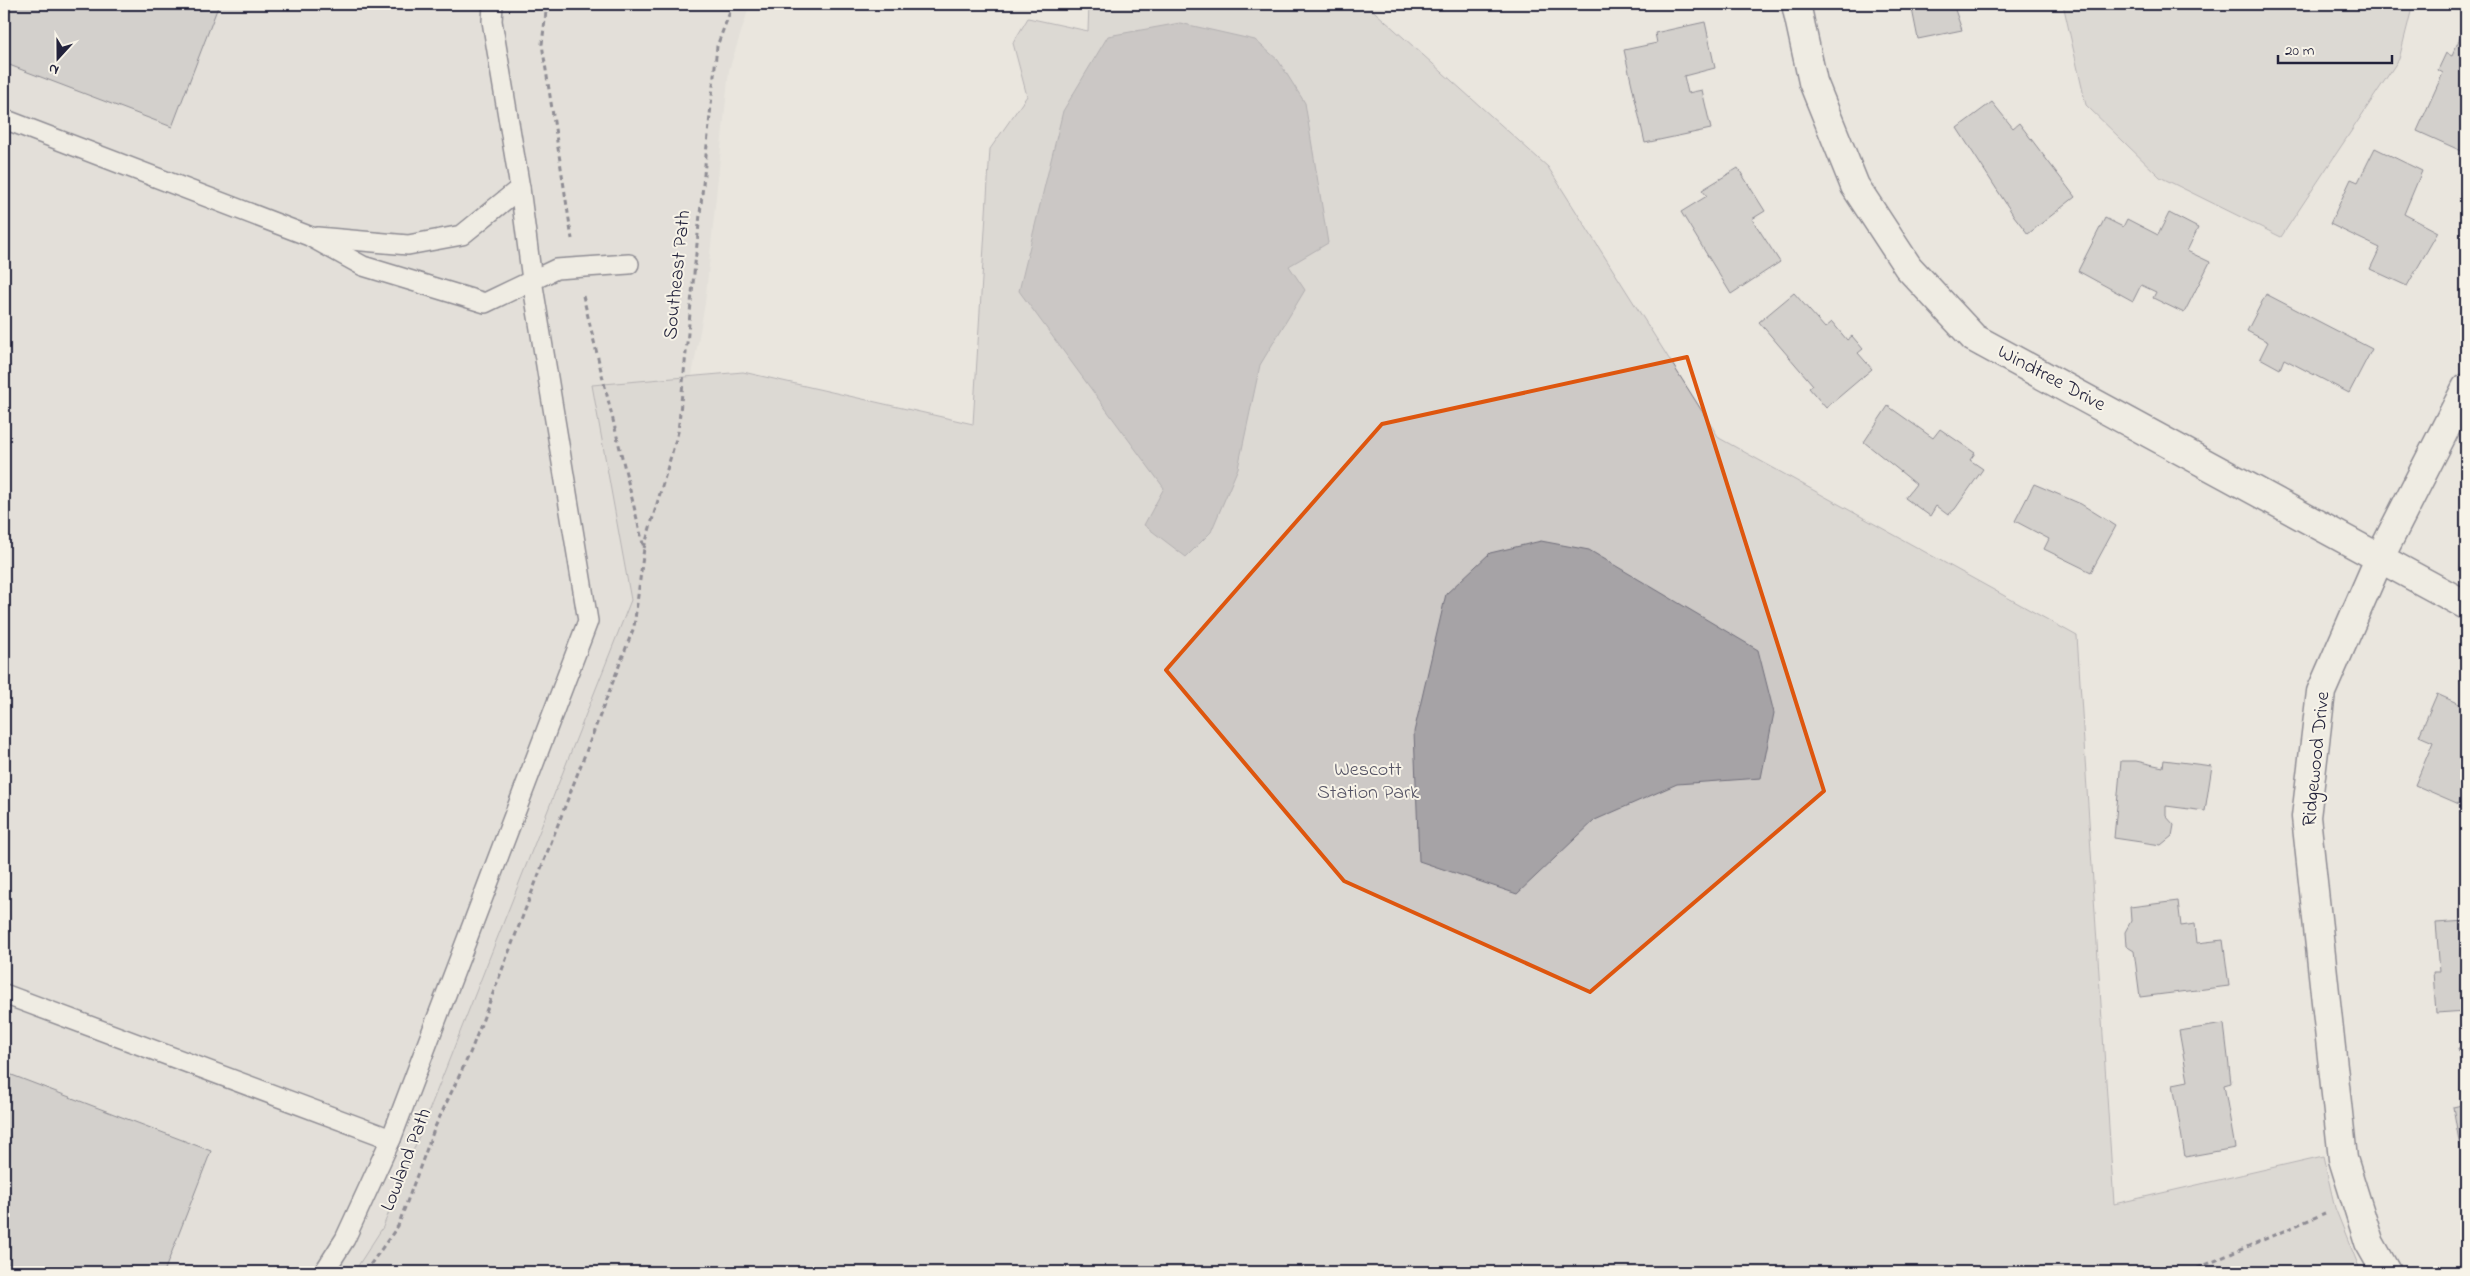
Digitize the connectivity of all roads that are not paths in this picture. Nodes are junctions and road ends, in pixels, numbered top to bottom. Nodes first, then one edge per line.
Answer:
1 (493, 4) edge
2 (1796, 4) edge
3 (4, 119) edge
4 (520, 188) junction
5 (309, 236) junction
6 (629, 264) dead end
7 (532, 280) junction
8 (2466, 388) edge
9 (2380, 557) junction
10 (2466, 605) edge
11 (4, 994) edge
12 (391, 1139) junction
13 (324, 1272) edge
14 (2386, 1272) edge

1 - 4 lane
2 - 9 street, Windtree Drive
3 - 5 lane
4 - 5 lane
4 - 7 lane
5 - 7 lane
6 - 7 lane
7 - 12 lane
8 - 9 street, Ridgewood Drive
9 - 10 street, Windtree Drive
9 - 14 street, Ridgewood Drive
11 - 12 lane
12 - 13 lane

